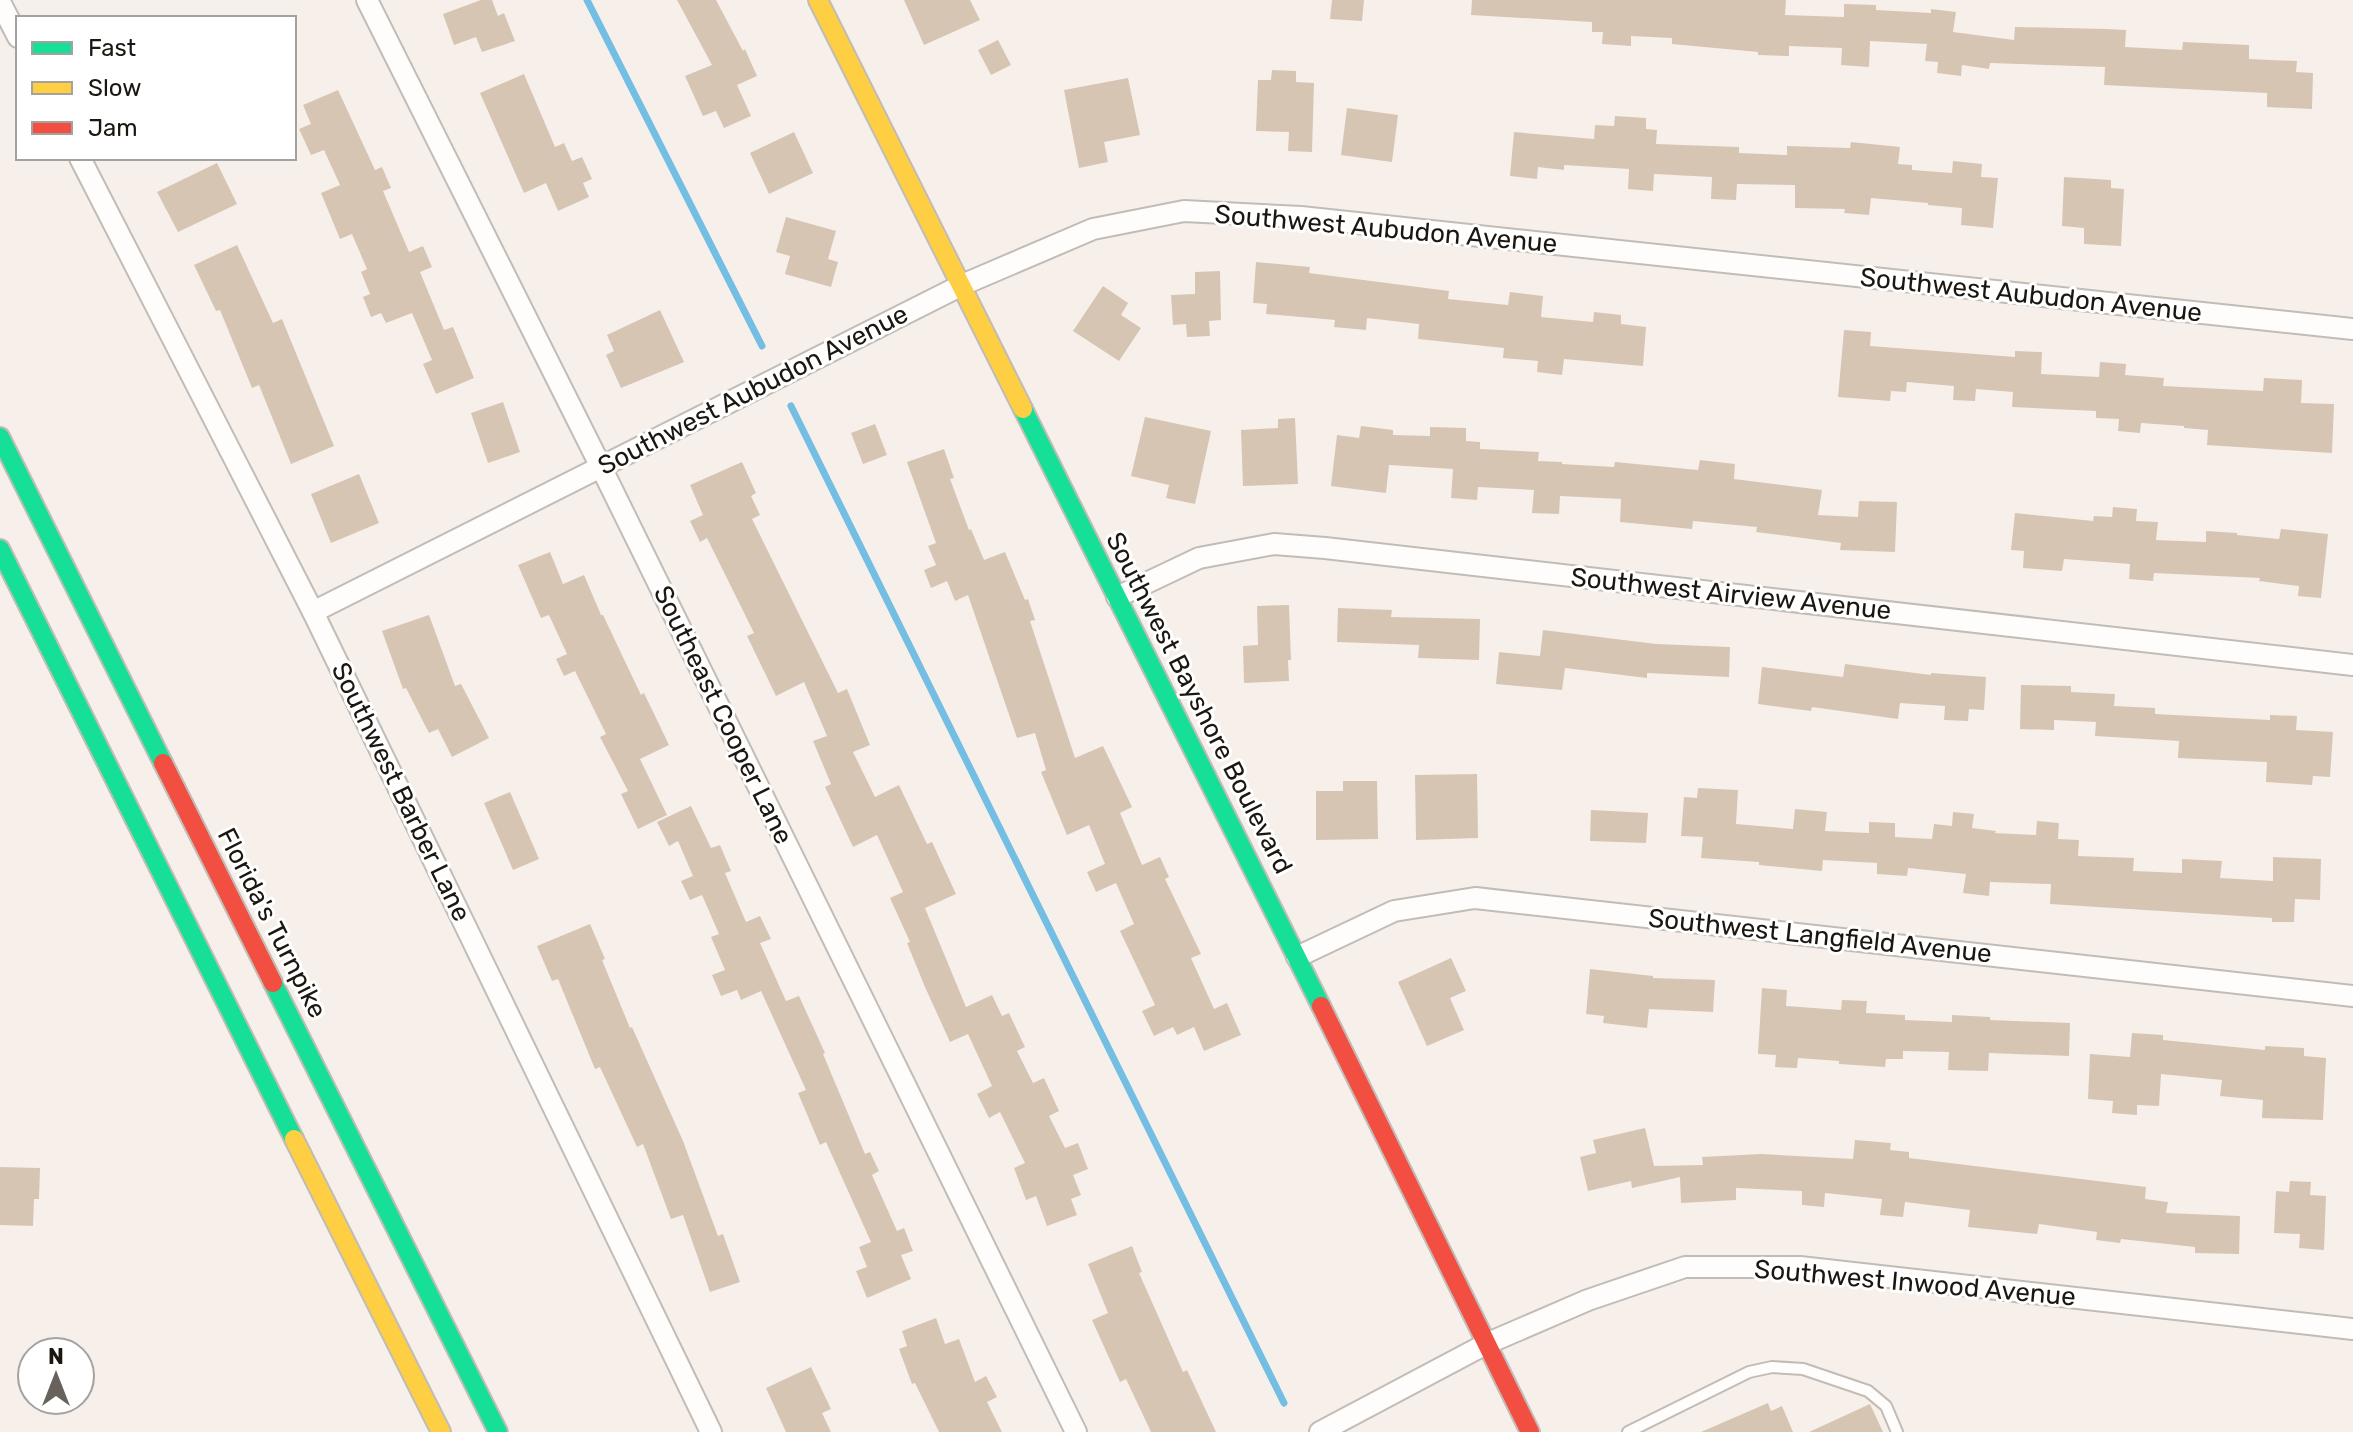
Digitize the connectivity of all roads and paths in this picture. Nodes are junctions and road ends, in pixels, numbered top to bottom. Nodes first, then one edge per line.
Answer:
1 (367, 0) edge
2 (818, 0) edge
3 (0, 2) edge
4 (16, 33) edge
5 (81, 160) edge
6 (962, 285) junction
7 (2353, 329) edge
8 (0, 437) edge
9 (601, 467) junction
10 (0, 549) edge
11 (1117, 597) junction
12 (313, 612) junction
13 (2353, 665) edge
14 (1297, 957) junction
15 (2353, 996) edge
16 (2353, 1329) edge
17 (1486, 1344) junction
18 (441, 1432) edge
19 (498, 1432) edge
20 (711, 1432) edge
21 (1076, 1432) edge
22 (1320, 1432) edge
23 (1530, 1432) edge
24 (1628, 1432) edge
25 (1897, 1432) edge

1 - 9 street, Southeast Cooper Lane
2 - 6 main road, Southwest Bayshore Boulevard
3 - 4 street
5 - 12 street, Southwest Barber Lane
6 - 7 street, Southwest Aubudon Avenue
6 - 9 street, Southwest Aubudon Avenue
6 - 11 main road, Southwest Bayshore Boulevard
8 - 19 main road, Florida's Turnpike
9 - 12 street, Southwest Aubudon Avenue
9 - 21 street, Southeast Cooper Lane
10 - 18 main road
11 - 13 street, Southwest Airview Avenue
11 - 14 main road, Southwest Bayshore Boulevard
12 - 20 street, Southwest Barber Lane
14 - 15 street, Southwest Langfield Avenue
14 - 17 main road, Southwest Bayshore Boulevard
16 - 17 street, Southwest Inwood Avenue
17 - 22 street, Southwest Inwood Avenue
17 - 23 main road, Southwest Bayshore Boulevard
24 - 25 lane

